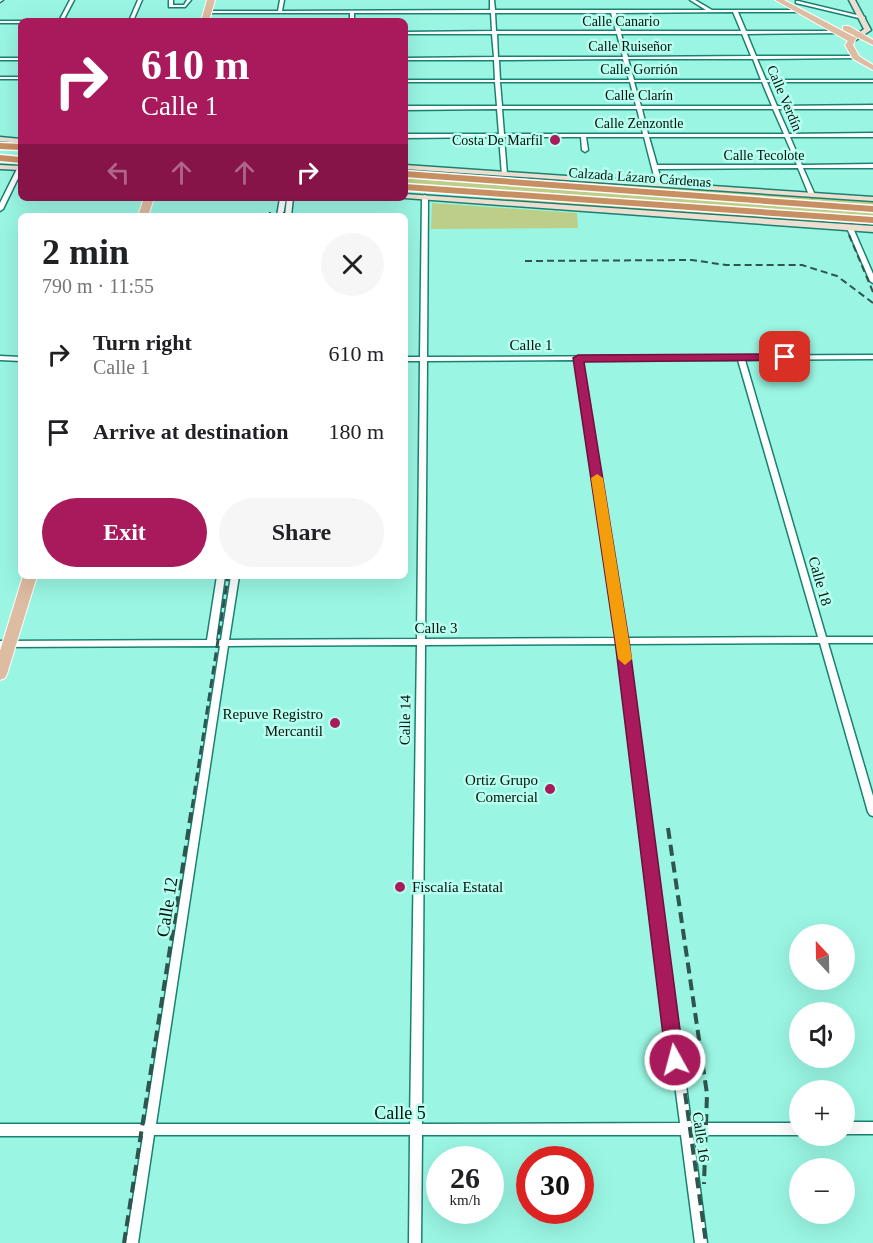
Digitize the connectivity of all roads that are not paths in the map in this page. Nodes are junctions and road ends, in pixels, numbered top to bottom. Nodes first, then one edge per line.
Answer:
1 (72, 0) edge
2 (140, 0) edge
3 (171, 0) edge
4 (189, 0) edge
5 (211, 0) edge
6 (282, 0) edge
7 (388, 0) edge
8 (492, 0) edge
9 (574, 0) edge
10 (692, 0) edge
11 (852, 0) edge
12 (861, 0) edge
13 (781, 1) edge
14 (796, 1) edge
15 (280, 11) junction
16 (352, 11) junction
17 (387, 11) junction
18 (492, 11) junction
19 (576, 11) junction
20 (613, 11) junction
21 (711, 11) junction
22 (735, 11) junction
23 (763, 11) junction
24 (799, 11) junction
25 (208, 12) junction
26 (63, 18) edge
27 (132, 18) edge
28 (206, 18) edge
29 (352, 18) edge
30 (862, 18) junction
31 (873, 21) edge
32 (0, 22) edge
33 (18, 22) edge
34 (744, 32) junction
35 (838, 32) junction
36 (408, 33) edge
37 (494, 33) junction
38 (619, 33) junction
39 (856, 38) junction
40 (873, 42) edge
41 (755, 57) junction
42 (856, 57) junction
43 (408, 58) edge
44 (496, 58) junction
45 (626, 58) junction
46 (0, 59) edge
47 (18, 59) edge
48 (873, 68) edge
49 (0, 78) edge
50 (18, 78) edge
51 (408, 81) edge
52 (498, 81) junction
53 (632, 81) junction
54 (765, 81) junction
55 (873, 81) edge
56 (639, 107) junction
57 (776, 107) junction
58 (873, 107) edge
59 (408, 108) edge
60 (500, 108) junction
61 (583, 135) junction
62 (788, 135) junction
63 (873, 135) edge
64 (408, 136) edge
65 (502, 136) junction
66 (646, 136) junction
67 (0, 139) edge
68 (18, 141) edge
69 (0, 146) edge
70 (18, 147) edge
71 (585, 150) dead end
72 (0, 158) edge
73 (18, 164) edge
74 (18, 165) edge
75 (873, 166) edge
76 (0, 167) edge
77 (408, 167) edge
78 (654, 167) junction
79 (800, 167) junction
80 (18, 171) edge
81 (408, 174) edge
82 (504, 174) junction
83 (435, 177) junction
84 (548, 177) junction
85 (659, 184) junction
86 (408, 187) edge
87 (408, 187) edge
88 (812, 195) junction
89 (408, 196) edge
90 (425, 197) junction
91 (873, 198) edge
92 (543, 206) junction
93 (0, 209) edge
94 (873, 209) edge
95 (873, 220) edge
96 (832, 226) junction
97 (850, 228) junction
98 (873, 228) edge
99 (873, 281) edge
100 (873, 357) edge
101 (0, 358) edge
102 (18, 358) edge
103 (578, 358) junction
104 (741, 358) junction
105 (408, 359) edge
106 (422, 359) junction
107 (29, 579) edge
108 (221, 579) edge
109 (235, 579) edge
110 (824, 640) junction
111 (873, 640) edge
112 (421, 641) junction
113 (622, 641) junction
114 (211, 642) junction
115 (225, 642) junction
116 (5, 644) edge
117 (0, 674) edge
118 (873, 812) edge
119 (855, 1128) edge
120 (873, 1128) edge
121 (150, 1129) junction
122 (684, 1129) junction
123 (789, 1129) edge
124 (0, 1130) edge
125 (416, 1131) junction
126 (132, 1243) edge
127 (415, 1243) edge
128 (701, 1243) edge

1 - 26 street
2 - 27 street
3 - 4 street
5 - 25 main road
6 - 15 street
7 - 17 street
8 - 18 street
9 - 19 street
10 - 21 street
11 - 30 main road
12 - 31 main road
13 - 23 street
13 - 24 main road
14 - 30 street
14 - 39 main road
15 - 16 street
15 - 25 street
16 - 17 street
16 - 29 street
17 - 18 street
18 - 19 street
18 - 37 street
19 - 20 street
20 - 21 street
20 - 38 street
21 - 22 street
22 - 23 street
22 - 34 street, Calle Verdín
23 - 24 street
24 - 35 main road
25 - 28 main road
30 - 39 main road
32 - 33 street
34 - 35 street, Calle Canario
34 - 38 street, Calle Canario
34 - 41 street, Calle Verdín
35 - 39 main road
36 - 37 street, Calle Canario
37 - 38 street, Calle Canario
37 - 44 street
38 - 45 street
39 - 40 main road
39 - 42 main road
41 - 42 street, Calle Ruiseñor
41 - 45 street, Calle Ruiseñor
41 - 54 street, Calle Verdín
42 - 48 main road
43 - 44 street, Calle Ruiseñor
44 - 45 street, Calle Ruiseñor
44 - 52 street
45 - 53 street
46 - 47 street
49 - 50 street
51 - 52 street, Calle Gorrión
52 - 53 street, Calle Gorrión
52 - 60 street
53 - 54 street, Calle Gorrión
53 - 56 street
54 - 55 street, Calle Gorrión
54 - 57 street, Calle Verdín
56 - 57 street, Calle Clarín
56 - 60 street, Calle Clarín
56 - 66 street
57 - 58 street, Calle Clarín
57 - 62 street, Calle Verdín
59 - 60 street, Calle Clarín
60 - 65 street
61 - 65 street, Calle Zenzontle
61 - 66 street, Calle Zenzontle
61 - 71 street
62 - 63 street, Calle Zenzontle
62 - 66 street, Calle Zenzontle
62 - 79 street, Calle Verdín
64 - 65 street, Calle Zenzontle
65 - 82 street
66 - 78 street
67 - 68 main road
69 - 70 highway
72 - 73 highway
74 - 76 main road
75 - 79 street, Calle Tecolote
77 - 82 main road, Calzada Lázaro Cárdenas
78 - 79 street, Calle Tecolote
78 - 85 street
79 - 88 street, Calle Verdín
80 - 93 street
81 - 83 highway, Calzada Lázaro Cárdenas
82 - 84 main road, Calzada Lázaro Cárdenas
83 - 84 highway
83 - 94 highway, Calzada Lázaro Cárdenas
84 - 85 main road, Calzada Lázaro Cárdenas
85 - 88 main road, Calzada Lázaro Cárdenas
86 - 92 highway
87 - 95 highway, Calzada Lázaro Cárdenas
88 - 91 main road, Calzada Lázaro Cárdenas
89 - 90 main road
90 - 92 main road
90 - 106 street, Calle 14
92 - 96 main road
96 - 97 main road
96 - 98 highway
97 - 98 main road
97 - 99 street
100 - 104 street, Calle 1
101 - 102 street
103 - 104 street, Calle 1
103 - 106 street, Calle 1
103 - 113 street, Calle 16
104 - 110 street, Calle 18
105 - 106 street, Calle 1
106 - 112 street, Calle 14
107 - 116 main road
108 - 114 street
109 - 115 street, Calle 12
110 - 111 street, Calle 3
110 - 113 street, Calle 3
110 - 118 street, Calle 18
112 - 113 street, Calle 3
112 - 115 street, Calle 3
112 - 125 street, Calle 14
113 - 122 street, Calle 16
114 - 115 street, Calle 3
114 - 116 street, Calle 3
115 - 121 street, Calle 12
116 - 117 main road
119 - 120 street
121 - 124 street, Calle 5
121 - 125 street, Calle 5
121 - 126 street, Calle 12
122 - 123 street, Calle 5
122 - 125 street, Calle 5
122 - 128 street, Calle 16
125 - 127 street, Calle 14

